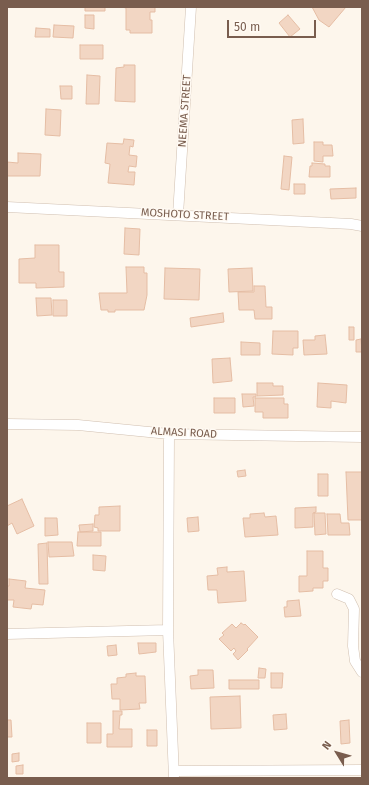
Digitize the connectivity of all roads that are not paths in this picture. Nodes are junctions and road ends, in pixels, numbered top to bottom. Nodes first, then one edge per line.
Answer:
1 (191, 7) edge
2 (7, 208) edge
3 (178, 215) junction
4 (362, 226) edge
5 (7, 424) edge
6 (169, 434) junction
7 (362, 437) edge
8 (336, 594) dead end
9 (168, 630) junction
10 (7, 634) edge
11 (362, 672) edge
12 (362, 770) edge
13 (174, 775) edge

1 - 3 street, NEEMA STREET
2 - 3 street, MOSHOTO STREET
3 - 4 street, MOSHOTO STREET
5 - 6 street, ALMASI ROAD
6 - 7 street, ALMASI ROAD
6 - 9 street
8 - 11 street
9 - 10 street
9 - 13 street
12 - 13 street

